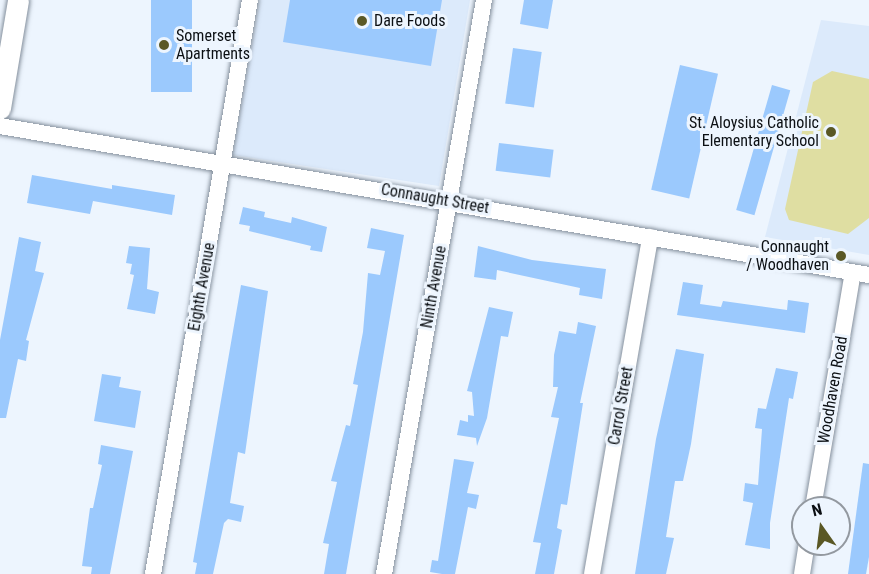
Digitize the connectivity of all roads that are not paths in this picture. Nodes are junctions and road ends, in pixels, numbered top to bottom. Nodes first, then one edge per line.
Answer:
1 (18, 0) edge
2 (250, 0) edge
3 (484, 0) edge
4 (0, 108) edge
5 (0, 126) edge
6 (223, 163) junction
7 (449, 201) junction
8 (650, 237) junction
9 (861, 274) edge
10 (815, 496) edge
11 (805, 556) edge
12 (153, 574) edge
13 (384, 574) edge
14 (592, 574) edge
15 (802, 574) edge

1 - 4 street
2 - 6 street, Eighth Avenue
3 - 7 street, Ninth Avenue
5 - 6 street, Connaught Street
6 - 7 street, Connaught Street
6 - 12 street, Eighth Avenue
7 - 8 street, Connaught Street
7 - 13 street, Ninth Avenue
8 - 9 street, Connaught Street
8 - 14 street, Carrol Street
9 - 10 street, Woodhaven Road
11 - 15 street

